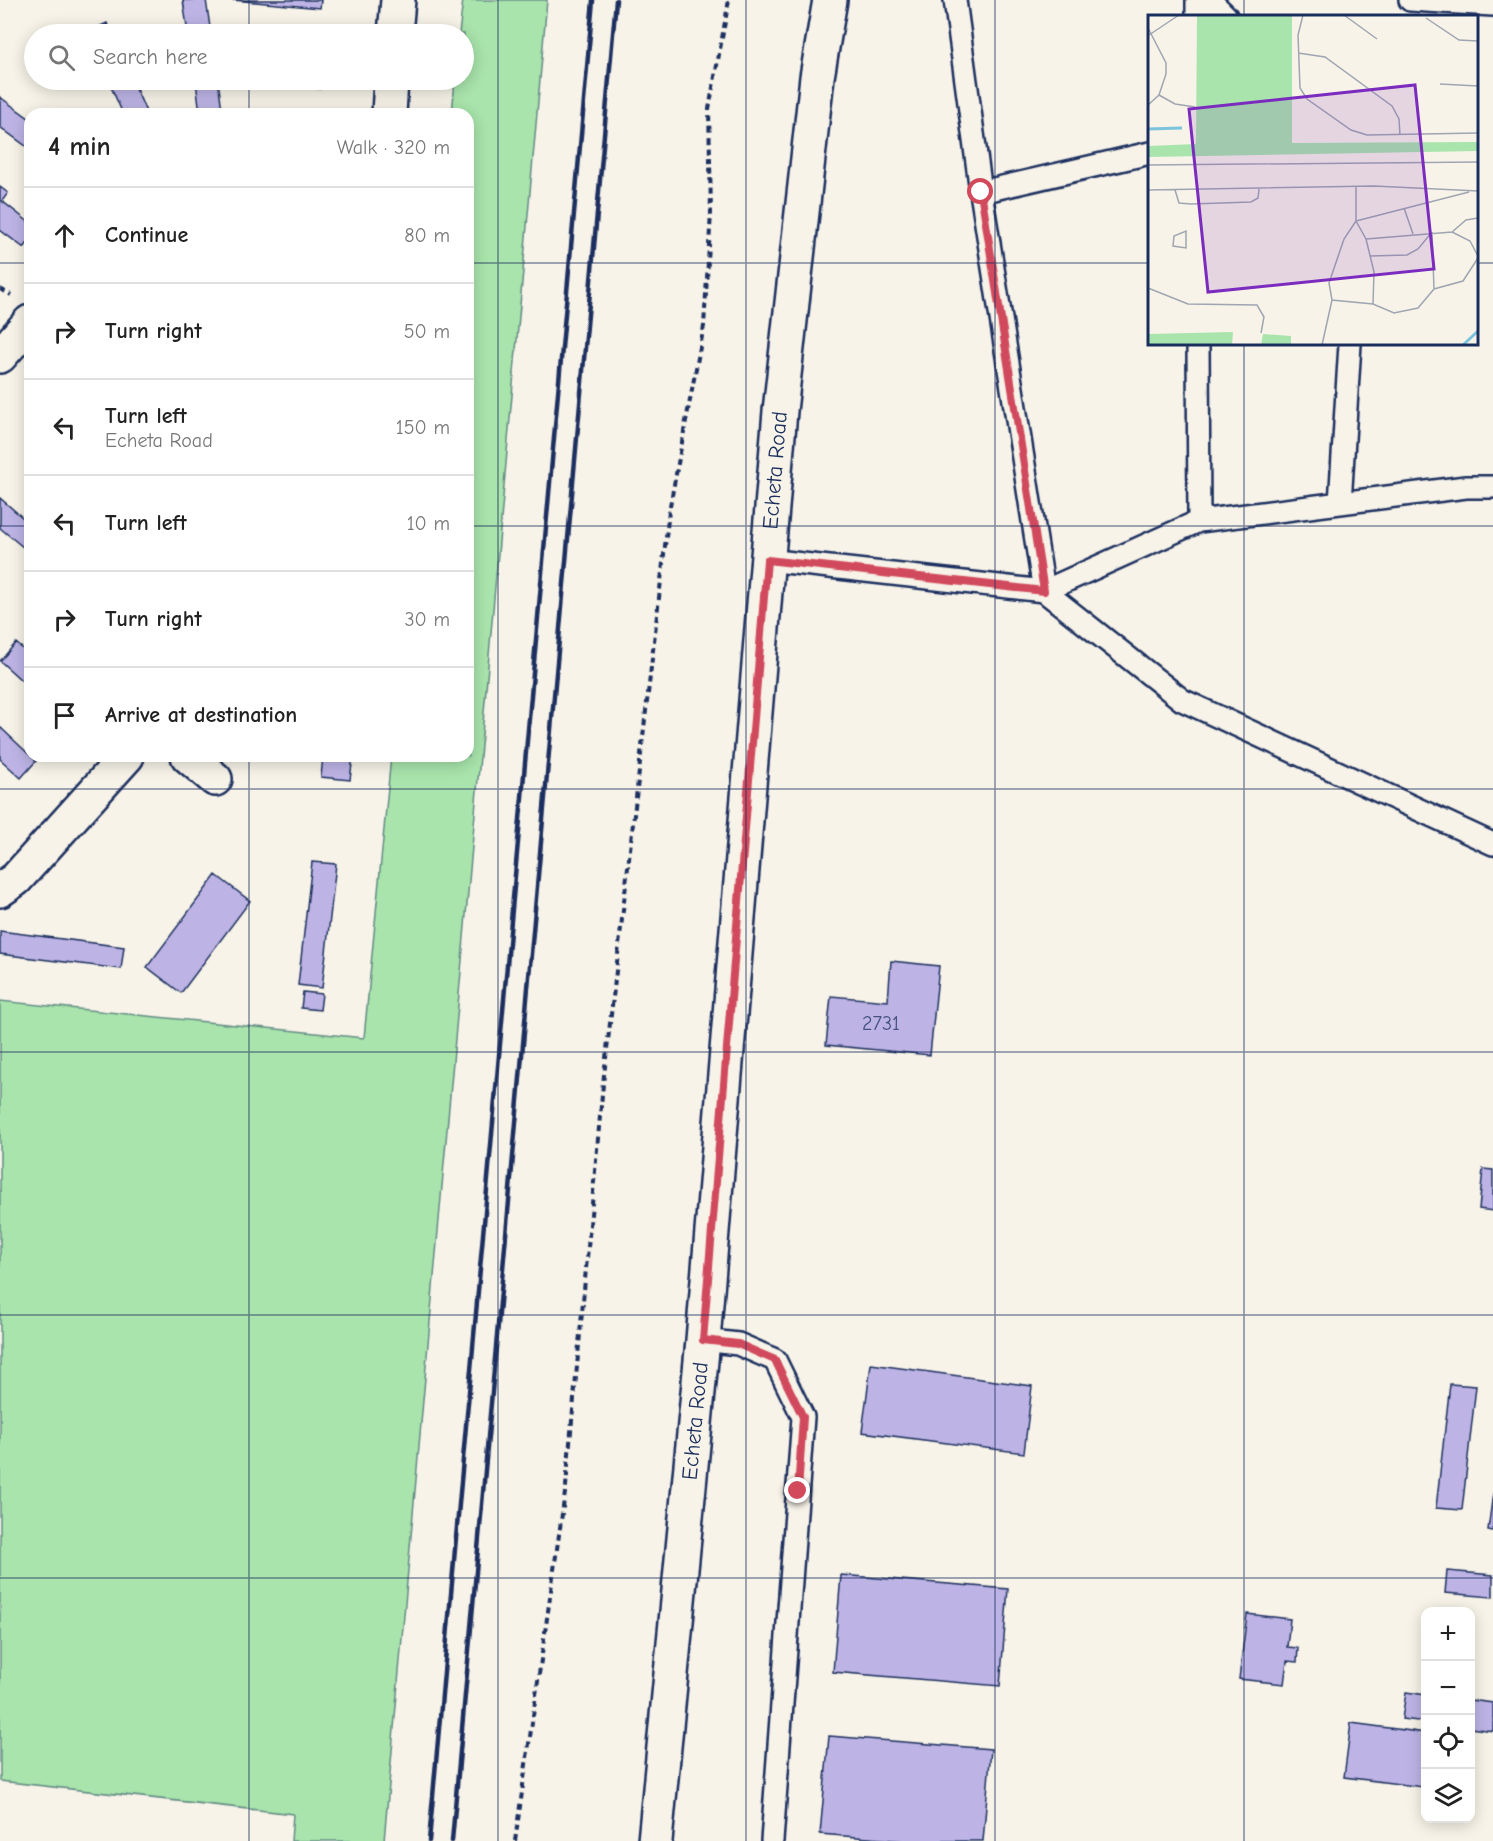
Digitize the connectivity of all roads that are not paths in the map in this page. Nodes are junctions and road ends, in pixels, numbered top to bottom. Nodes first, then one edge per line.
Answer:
1 (398, 0) edge
2 (830, 0) edge
3 (955, 0) edge
4 (1210, 0) edge
5 (1410, 0) edge
6 (1493, 5) edge
7 (1226, 15) edge
8 (396, 24) edge
9 (390, 90) edge
10 (389, 108) edge
11 (1148, 153) edge
12 (981, 192) junction
13 (24, 329) edge
14 (1198, 345) edge
15 (1350, 345) edge
16 (0, 356) edge
17 (1493, 488) edge
18 (1340, 503) junction
19 (1199, 521) junction
20 (767, 560) junction
21 (1044, 591) junction
22 (122, 762) edge
23 (195, 762) edge
24 (215, 779) dead end
25 (1493, 844) edge
26 (0, 890) edge
27 (703, 1340) junction
28 (655, 1841) edge
29 (772, 1841) edge

1 - 8 street
2 - 20 street, Echeta Road
3 - 12 lane
4 - 7 lane
5 - 6 lane
9 - 10 street
11 - 12 lane
12 - 21 lane
13 - 16 street
14 - 19 lane
15 - 18 lane
17 - 18 lane
18 - 19 lane
19 - 21 lane
20 - 21 lane
20 - 27 street, Echeta Road
21 - 25 lane
22 - 26 street
23 - 24 street
27 - 28 street, Echeta Road
27 - 29 lane

